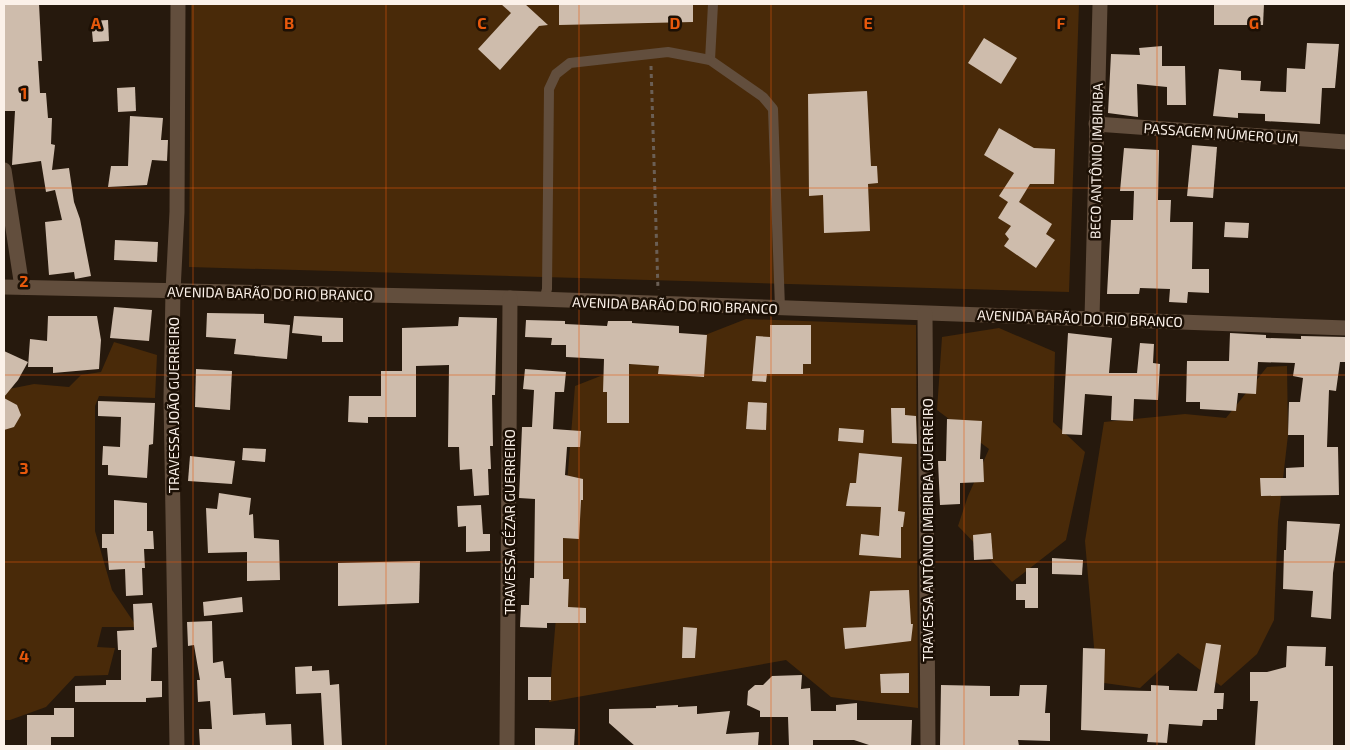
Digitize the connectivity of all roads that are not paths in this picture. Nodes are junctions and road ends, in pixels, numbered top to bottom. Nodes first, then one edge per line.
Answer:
1 (178, 4) edge
2 (713, 4) edge
3 (1100, 4) edge
4 (710, 60) junction
5 (1096, 124) junction
6 (1346, 142) edge
7 (4, 170) edge
8 (4, 286) edge
9 (22, 287) junction
10 (173, 291) junction
11 (510, 298) junction
12 (544, 300) junction
13 (780, 308) junction
14 (925, 314) junction
15 (1092, 318) junction
16 (1346, 328) edge
17 (177, 746) edge
18 (507, 746) edge
19 (928, 746) edge

1 - 10 street, TRAVESSA JOÃO GUERREIRO
2 - 4 lane
3 - 5 street, BECO ANTÔNIO IMBIRIBA
4 - 12 lane
4 - 13 lane
5 - 6 street, PASSAGEM NÚMERO UM
5 - 15 street, BECO ANTÔNIO IMBIRIBA
7 - 9 street
8 - 9 street, AVENIDA BARÃO DO RIO BRANCO
9 - 10 street, AVENIDA BARÃO DO RIO BRANCO
10 - 11 street, AVENIDA BARÃO DO RIO BRANCO
10 - 17 street, TRAVESSA JOÃO GUERREIRO
11 - 12 street, AVENIDA BARÃO DO RIO BRANCO
11 - 18 street, TRAVESSA CÉZAR GUERREIRO
12 - 13 street, AVENIDA BARÃO DO RIO BRANCO
13 - 14 street, AVENIDA BARÃO DO RIO BRANCO
14 - 15 street, AVENIDA BARÃO DO RIO BRANCO
14 - 19 street, TRAVESSA ANTÔNIO IMBIRIBA GUERREIRO
15 - 16 street, AVENIDA BARÃO DO RIO BRANCO

